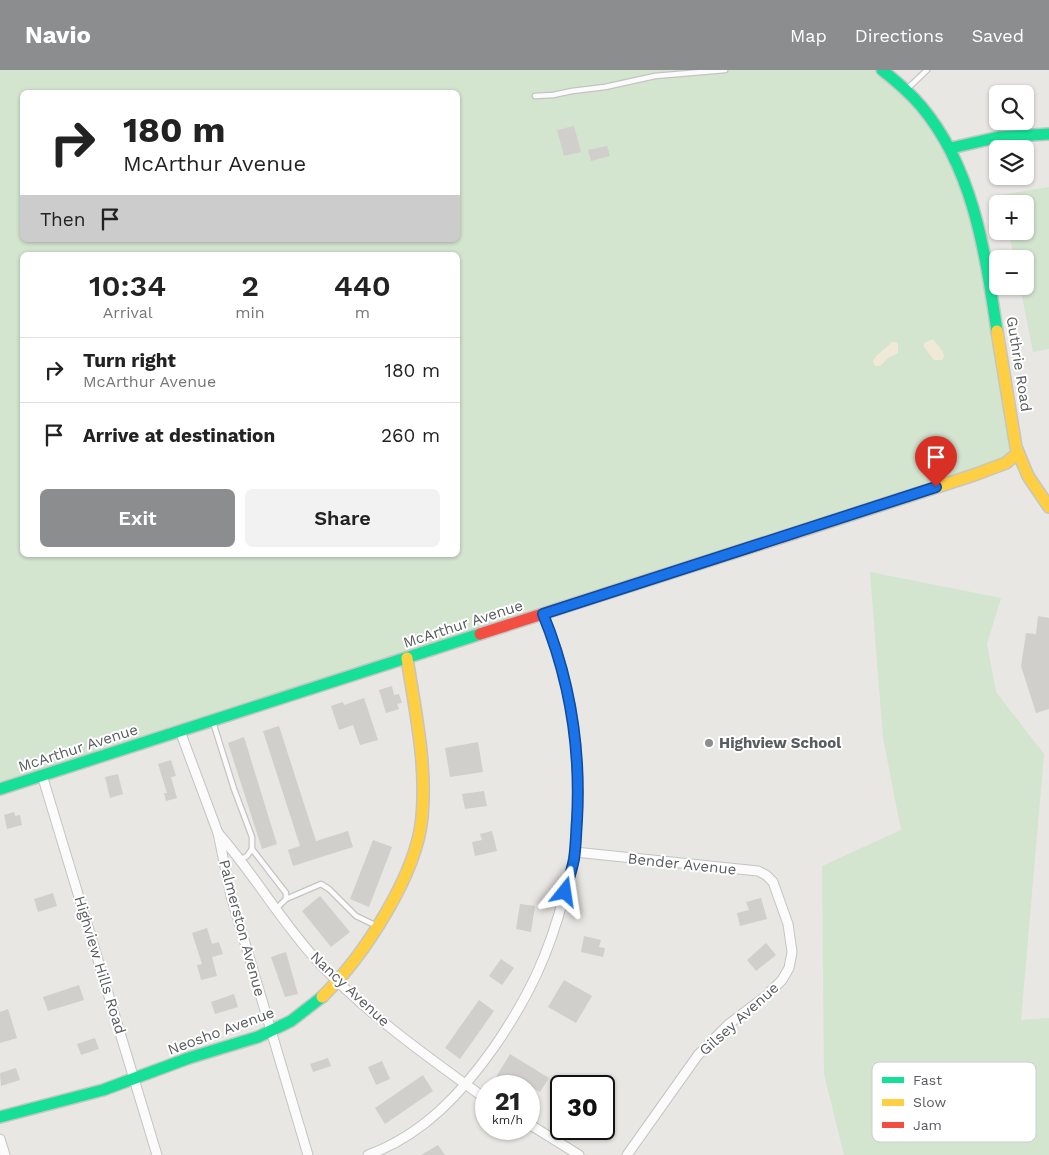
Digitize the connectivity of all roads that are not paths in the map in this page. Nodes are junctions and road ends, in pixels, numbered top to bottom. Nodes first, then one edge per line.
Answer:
1 (725, 70) edge
2 (882, 70) edge
3 (927, 70) edge
4 (906, 90) junction
5 (535, 96) dead end
6 (1049, 134) edge
7 (951, 148) junction
8 (1018, 453) junction
9 (1049, 506) edge
10 (543, 614) junction
11 (407, 658) junction
12 (213, 720) junction
13 (180, 731) junction
14 (42, 775) junction
15 (0, 789) edge
16 (218, 833) junction
17 (252, 849) junction
18 (575, 852) junction
19 (240, 860) junction
20 (778, 894) joint
21 (286, 900) junction
22 (276, 909) junction
23 (378, 926) junction
24 (338, 982) junction
25 (271, 1032) junction
26 (134, 1078) junction
27 (466, 1085) junction
28 (475, 1091) edge
29 (0, 1117) edge
30 (540, 1131) edge
31 (0, 1139) edge
32 (5, 1155) edge
33 (157, 1155) edge
34 (308, 1155) edge
35 (368, 1155) edge
36 (580, 1155) edge
37 (627, 1155) edge

1 - 5 lane
2 - 4 street, Guthrie Road
3 - 4 lane
4 - 7 street, Guthrie Road
6 - 7 street
7 - 8 street, Guthrie Road
8 - 9 street, Guthrie Road
8 - 10 street, McArthur Avenue
10 - 11 street, McArthur Avenue
10 - 18 street
11 - 12 street, McArthur Avenue
11 - 23 street, Neosho Avenue
12 - 13 street, McArthur Avenue
12 - 17 lane
13 - 14 street, McArthur Avenue
13 - 16 street, Palmerston Avenue
14 - 15 street, McArthur Avenue
14 - 26 street, Highview Hills Road
16 - 19 street, Nancy Avenue
16 - 25 street, Palmerston Avenue
17 - 19 lane
17 - 21 lane
18 - 20 street, Bender Avenue
18 - 27 street
19 - 22 street, Nancy Avenue
20 - 37 street, Gilsey Avenue
21 - 22 lane
21 - 23 lane
22 - 24 street, Nancy Avenue
23 - 24 street, Neosho Avenue
24 - 25 street, Neosho Avenue
24 - 27 street, Nancy Avenue
25 - 26 street, Neosho Avenue
25 - 34 street, Palmerston Avenue
26 - 29 street, Neosho Avenue
26 - 33 street, Highview Hills Road
27 - 28 street, Nancy Avenue
27 - 35 street
30 - 36 street
31 - 32 street

